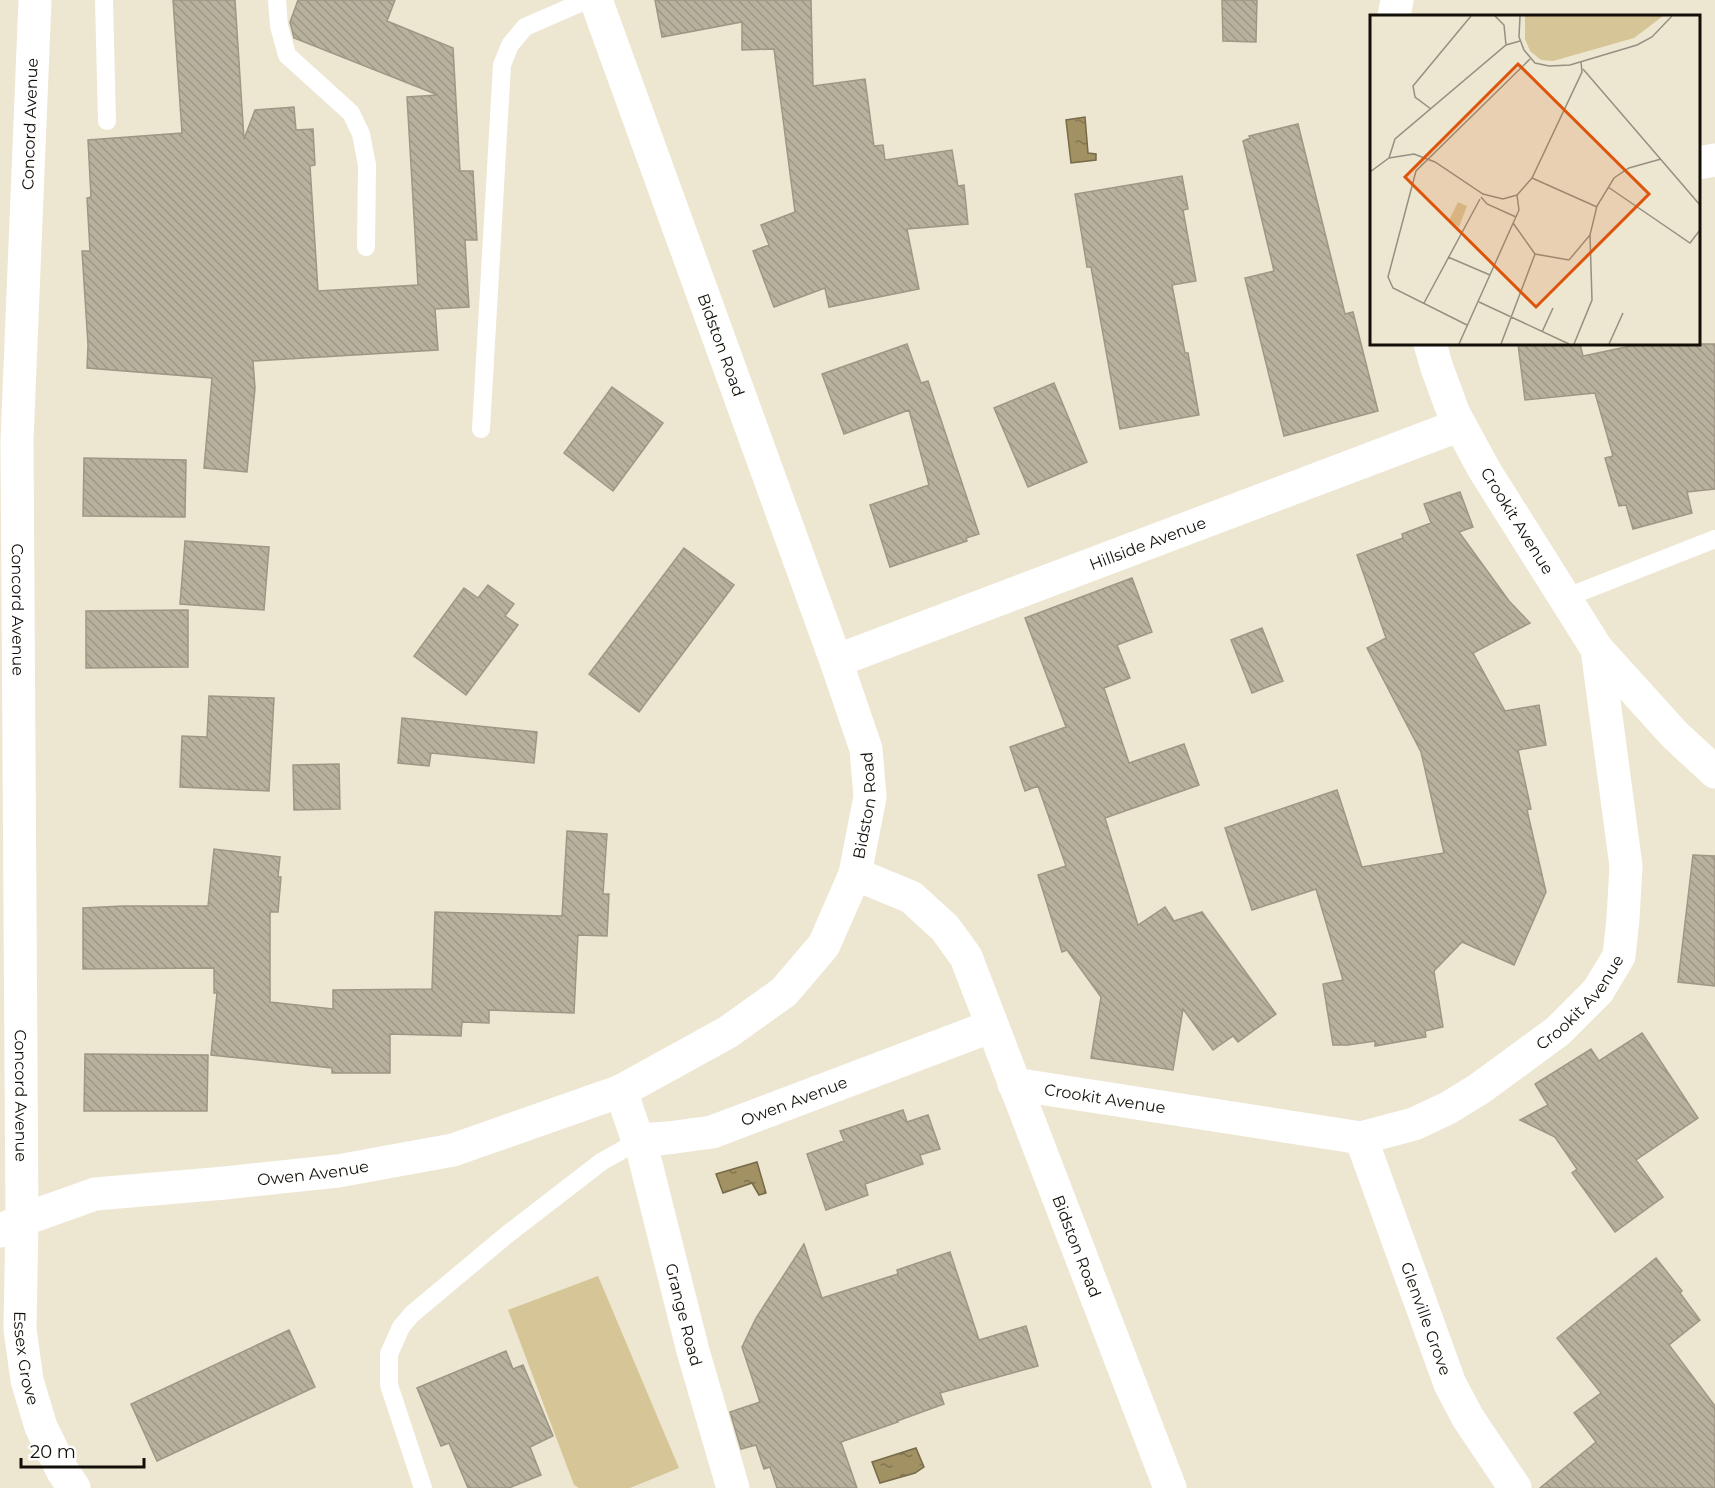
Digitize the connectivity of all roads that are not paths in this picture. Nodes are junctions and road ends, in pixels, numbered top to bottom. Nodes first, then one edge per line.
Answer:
1 (35, 0) edge
2 (104, 0) edge
3 (277, 0) edge
4 (587, 0) edge
5 (596, 0) edge
6 (1397, 0) edge
7 (1394, 15) edge
8 (107, 121) dead end
9 (1715, 160) edge
10 (1700, 163) edge
11 (366, 247) dead end
12 (1430, 345) edge
13 (1460, 425) junction
14 (481, 429) dead end
15 (1715, 539) edge
16 (1565, 598) junction
17 (1597, 649) junction
18 (836, 660) junction
19 (1715, 772) edge
20 (855, 874) junction
21 (992, 1026) junction
22 (1014, 1084) junction
23 (621, 1091) junction
24 (1361, 1138) junction
25 (640, 1140) junction
26 (11, 1225) edge
27 (74, 1488) edge
28 (423, 1488) edge
29 (733, 1488) edge
30 (1170, 1488) edge
31 (1515, 1488) edge

1 - 26 street, Concord Avenue
2 - 8 lane
3 - 11 lane
4 - 14 lane
5 - 18 street, Bidston Road
6 - 7 street
9 - 10 street
12 - 13 street, Crookit Avenue
13 - 16 street, Crookit Avenue
13 - 18 street, Hillside Avenue
15 - 16 lane
16 - 17 street, Crookit Avenue
17 - 19 street
17 - 24 street, Crookit Avenue
18 - 20 street, Bidston Road
20 - 21 street, Bidston Road
20 - 23 street, Owen Avenue
21 - 22 street, Bidston Road
21 - 25 street, Owen Avenue
22 - 24 street, Crookit Avenue
22 - 30 street, Bidston Road
23 - 25 street
23 - 26 street, Owen Avenue
24 - 31 street, Glenville Grove
25 - 28 lane
25 - 29 street, Grange Road
26 - 27 street, Essex Grove

